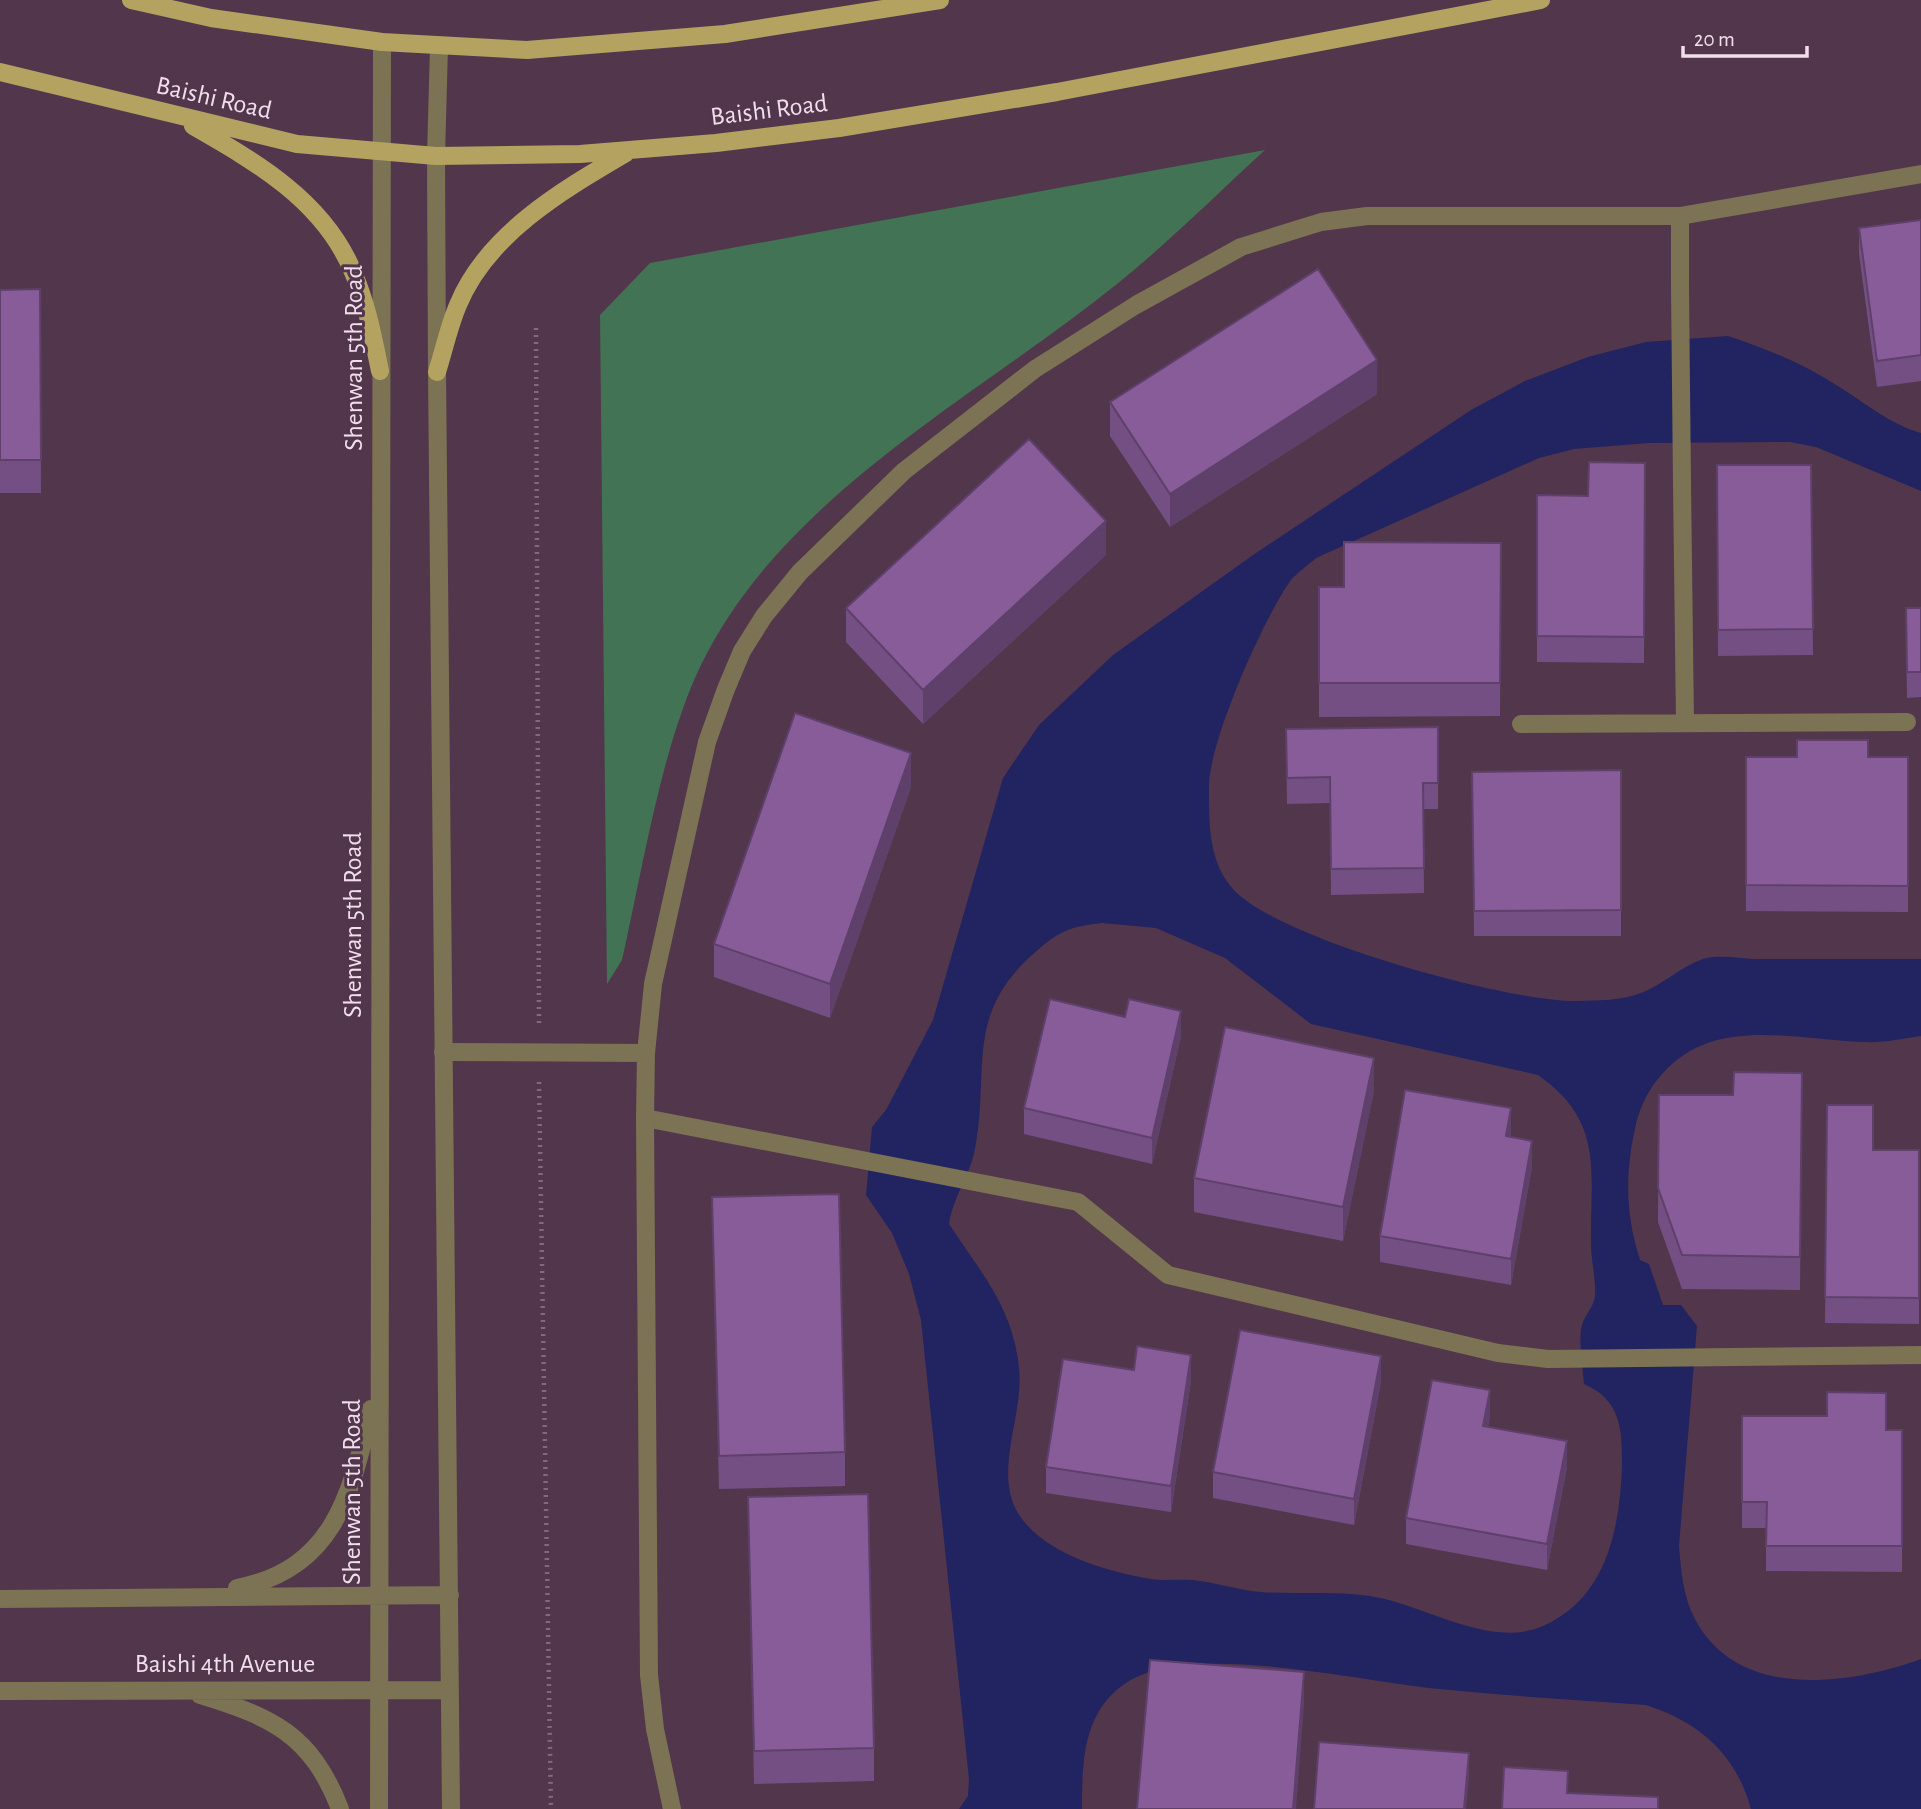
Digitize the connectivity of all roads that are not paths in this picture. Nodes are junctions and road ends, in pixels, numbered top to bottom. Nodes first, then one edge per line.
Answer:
1 (131, 0) edge
2 (940, 0) edge
3 (1541, 0) edge
4 (382, 41) junction
5 (439, 47) junction
6 (0, 72) edge
7 (174, 116) junction
8 (630, 150) junction
9 (380, 152) junction
10 (436, 156) junction
11 (1921, 174) edge
12 (1680, 216) junction
13 (380, 371) junction
14 (437, 372) junction
15 (1907, 722) dead end
16 (1685, 723) junction
17 (1521, 724) dead end
18 (443, 1052) junction
19 (646, 1054) junction
20 (645, 1118) junction
21 (1921, 1355) edge
22 (378, 1382) junction
23 (379, 1595) junction
24 (450, 1595) junction
25 (193, 1596) junction
26 (0, 1599) edge
27 (183, 1690) junction
28 (379, 1690) junction
29 (450, 1690) junction
30 (0, 1691) edge
31 (340, 1809) edge
32 (379, 1809) edge
33 (451, 1809) edge
34 (672, 1809) edge

1 - 4 main road
2 - 5 main road
3 - 8 main road, Baishi Road
4 - 5 main road
4 - 9 street, Shenwan 5th Road
5 - 10 street
6 - 7 main road, Baishi Road
7 - 9 main road, Baishi Road
7 - 13 main road
8 - 10 main road, Baishi Road
8 - 14 main road
9 - 10 main road, Baishi Road
9 - 13 street, Shenwan 5th Road
10 - 14 street
11 - 12 street
12 - 16 street, bridge
12 - 19 street
13 - 22 street, Shenwan 5th Road
14 - 18 street
15 - 16 street
16 - 17 street
18 - 19 street
18 - 24 street
19 - 20 street
20 - 21 street
20 - 34 street
22 - 23 street, Shenwan 5th Road
22 - 25 street
23 - 24 street
23 - 25 street
23 - 28 street, Shenwan 5th Road
24 - 29 street
25 - 26 street
27 - 28 street, Baishi 4th Avenue
27 - 30 street, Baishi 4th Avenue
27 - 31 street
28 - 29 street, Baishi 4th Avenue
28 - 32 street, Shenwan 5th Road
29 - 33 street

